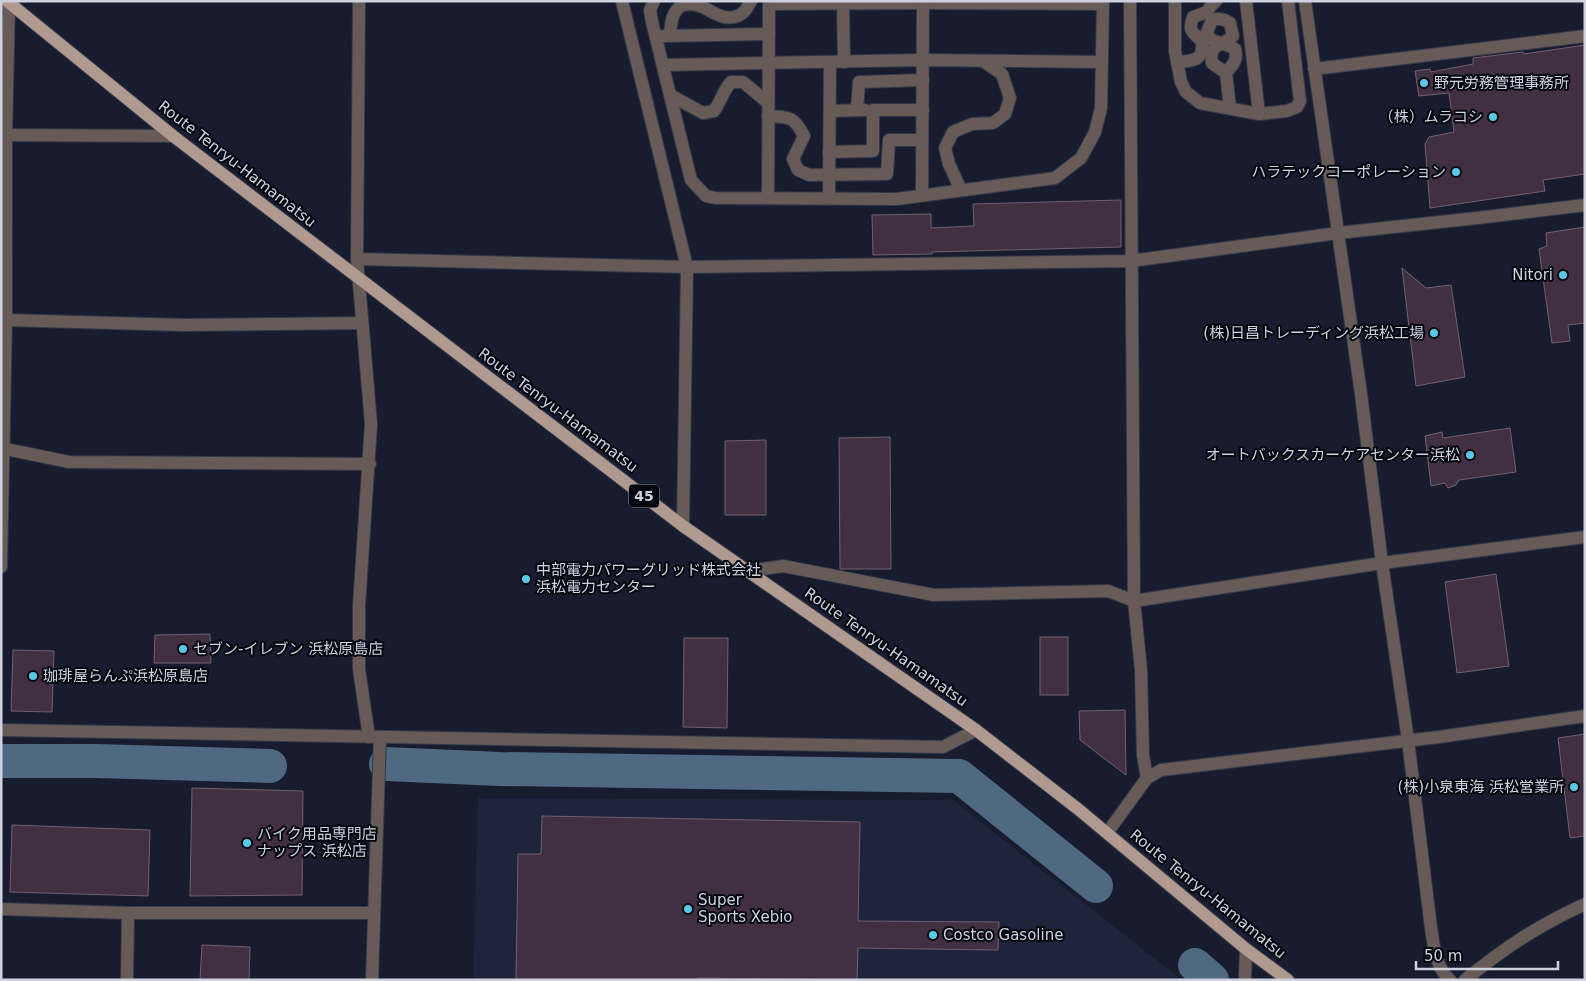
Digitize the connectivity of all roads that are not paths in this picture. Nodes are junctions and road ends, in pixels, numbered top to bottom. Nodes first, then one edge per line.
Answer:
1 (359, 1) edge
2 (622, 1) edge
3 (654, 1) edge
4 (750, 1) edge
5 (1130, 1) edge
6 (1175, 1) edge
7 (1216, 1) edge
8 (1246, 1) edge
9 (1288, 1) edge
10 (1305, 1) edge
11 (9, 2) edge
12 (923, 2) edge
13 (769, 3) edge
14 (843, 3) junction
15 (1103, 3) edge
16 (1219, 18) junction
17 (769, 34) junction
18 (656, 36) junction
19 (670, 36) junction
20 (1585, 36) edge
21 (1221, 44) junction
22 (923, 60) junction
23 (983, 61) junction
24 (830, 62) junction
25 (844, 62) junction
26 (1102, 62) junction
27 (1177, 62) junction
28 (769, 63) junction
29 (663, 65) junction
30 (1314, 68) junction
31 (1226, 73) junction
32 (923, 80) junction
33 (670, 95) junction
34 (768, 103) junction
35 (1230, 108) junction
36 (857, 110) junction
37 (873, 110) junction
38 (922, 110) junction
39 (830, 111) junction
40 (1259, 114) junction
41 (768, 116) junction
42 (3, 135) edge
43 (173, 136) junction
44 (922, 140) junction
45 (829, 152) junction
46 (830, 175) junction
47 (961, 190) junction
48 (922, 195) junction
49 (768, 198) junction
50 (829, 198) junction
51 (1585, 205) edge
52 (1338, 233) junction
53 (357, 259) junction
54 (1131, 261) junction
55 (687, 267) junction
56 (360, 279) junction
57 (6, 320) junction
58 (362, 323) junction
59 (2, 448) edge
60 (370, 464) junction
61 (683, 526) junction
62 (1585, 537) edge
63 (1382, 563) junction
64 (1, 567) edge
65 (748, 571) junction
66 (1134, 601) junction
67 (1585, 716) edge
68 (1, 730) edge
69 (976, 730) junction
70 (374, 737) junction
71 (1408, 740) junction
72 (1147, 778) junction
73 (1106, 833) junction
74 (1585, 904) edge
75 (1, 909) edge
76 (128, 913) junction
77 (373, 914) junction
78 (1246, 949) junction
79 (127, 980) edge
80 (372, 980) edge
81 (1245, 980) edge
82 (1288, 980) edge
83 (1450, 980) edge
84 (1465, 980) edge

1 - 53 street
2 - 55 street
3 - 18 street
4 - 19 street
5 - 54 street
6 - 27 street
7 - 16 street
7 - 27 street
8 - 40 street
9 - 40 street
10 - 30 street
11 - 42 street
11 - 43 main road, Route Tenryu-Hamamatsu / 45
12 - 14 street
12 - 15 street
12 - 22 street
13 - 14 street
13 - 17 street
14 - 25 street
15 - 26 street
16 - 21 street
16 - 21 street
17 - 19 street
17 - 28 street
18 - 19 street
18 - 29 street
20 - 30 street
21 - 31 street
21 - 31 street
22 - 23 street
22 - 25 street
22 - 32 street
23 - 26 street
23 - 47 street
24 - 25 street
24 - 28 street
24 - 39 street
26 - 47 street
27 - 35 street
28 - 29 street
28 - 34 street
29 - 33 street
30 - 52 street
31 - 35 street
32 - 36 street
32 - 38 street
33 - 34 street
33 - 49 street
34 - 41 street
35 - 40 street
36 - 37 street
36 - 39 street
37 - 38 street
37 - 45 street
38 - 44 street
39 - 45 street
41 - 46 street
41 - 49 street
42 - 43 street
42 - 57 street
43 - 56 main road, Route Tenryu-Hamamatsu / 45
44 - 46 street
44 - 48 street
45 - 46 street
46 - 50 street
47 - 48 street
48 - 50 street
49 - 50 street
51 - 52 street
52 - 54 street
52 - 63 street
53 - 55 street
53 - 56 street
54 - 55 street
54 - 66 street
55 - 61 street
56 - 58 street
56 - 61 main road, Route Tenryu-Hamamatsu / 45
57 - 58 street
57 - 59 street
58 - 60 street
59 - 60 street
59 - 64 street
60 - 70 street
61 - 65 main road, Route Tenryu-Hamamatsu / 45
62 - 63 street
63 - 66 street
63 - 71 street
65 - 66 street
65 - 69 main road, Route Tenryu-Hamamatsu / 45
66 - 72 street
67 - 71 street
68 - 70 street
69 - 70 street
69 - 73 main road, Route Tenryu-Hamamatsu / 45
70 - 77 street
71 - 72 street
71 - 83 street
72 - 73 street
73 - 78 main road, Route Tenryu-Hamamatsu / 45
74 - 84 street
75 - 76 street
76 - 77 street
76 - 79 street
77 - 80 street
78 - 81 street
78 - 82 main road, Route Tenryu-Hamamatsu / 45

